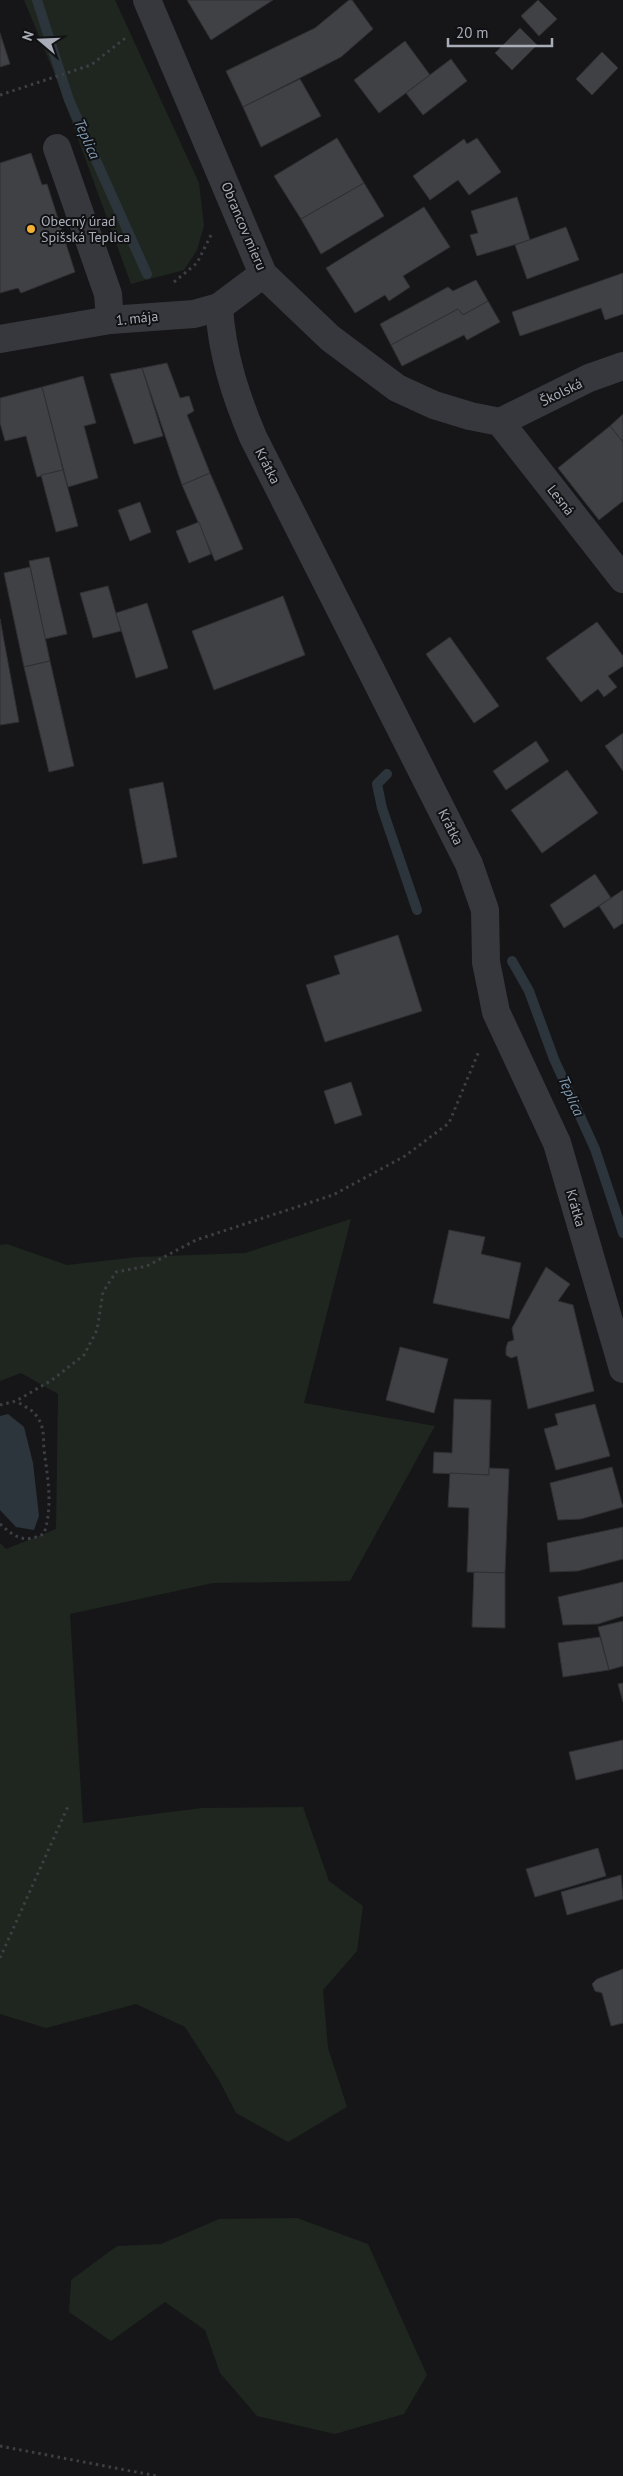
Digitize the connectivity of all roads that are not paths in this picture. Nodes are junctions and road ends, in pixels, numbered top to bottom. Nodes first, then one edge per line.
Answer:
1 (147, 0) edge
2 (57, 148) dead end
3 (263, 274) junction
4 (219, 307) junction
5 (110, 320) junction
6 (0, 339) edge
7 (623, 366) edge
8 (500, 422) junction
9 (623, 579) edge
10 (623, 1369) edge

1 - 3 street, Obrancov mieru
2 - 5 street
3 - 4 street, 1. mája
3 - 8 street, Obrancov mieru
4 - 5 street, 1. mája
4 - 10 street, Krátka
5 - 6 street, 1. mája
7 - 8 street, Školská
8 - 9 street, Lesná

